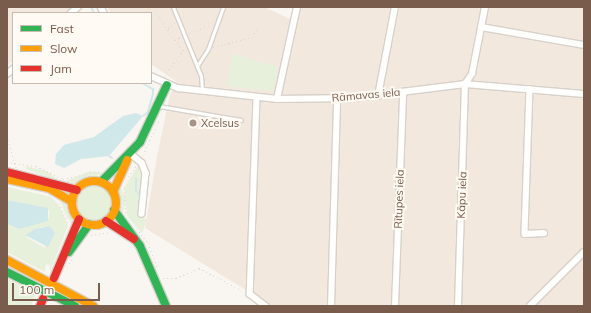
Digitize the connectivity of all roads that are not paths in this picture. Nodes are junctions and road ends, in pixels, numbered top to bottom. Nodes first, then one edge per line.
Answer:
1 (173, 7) edge
2 (223, 7) edge
3 (297, 7) edge
4 (395, 7) edge
5 (485, 7) edge
6 (481, 27) junction
7 (584, 45) edge
8 (197, 66) junction
9 (152, 76) edge
10 (165, 82) junction
11 (465, 84) junction
12 (530, 89) junction
13 (202, 93) junction
14 (402, 93) junction
15 (584, 94) edge
16 (378, 96) junction
17 (257, 98) junction
18 (277, 99) junction
19 (337, 99) junction
20 (159, 106) junction
21 (241, 120) dead end
22 (130, 155) junction
23 (7, 172) edge
24 (113, 178) junction
25 (7, 179) edge
26 (101, 182) junction
27 (61, 185) junction
28 (77, 190) junction
29 (113, 192) junction
30 (72, 202) junction
31 (114, 210) junction
32 (142, 214) dead end
33 (79, 219) junction
34 (106, 221) junction
35 (120, 223) junction
36 (89, 224) junction
37 (76, 229) junction
38 (544, 233) dead end
39 (584, 252) edge
40 (7, 260) edge
41 (7, 272) edge
42 (54, 278) dead end
43 (67, 304) edge
44 (75, 306) edge
45 (94, 306) edge
46 (166, 306) edge
47 (266, 306) edge
48 (331, 306) edge
49 (395, 306) edge
50 (458, 306) edge
51 (530, 306) edge

1 - 8 lane
2 - 8 lane
3 - 18 street
4 - 16 street
5 - 6 street
6 - 7 street
6 - 11 street
8 - 13 lane
9 - 10 street, Rāmavas iela
10 - 13 street, Rāmavas iela
10 - 20 main road
11 - 12 street, Rāmavas iela
11 - 14 street, Rāmavas iela
11 - 50 street, Kāpu iela
12 - 15 street, Rāmavas iela
12 - 38 street
13 - 17 street, Rāmavas iela
14 - 16 street, Rāmavas iela
14 - 49 street, Rītupes iela
16 - 19 street, Rāmavas iela
17 - 18 street, Rāmavas iela
17 - 47 street
18 - 19 street, Rāmavas iela
19 - 48 street
20 - 21 lane
20 - 22 main road
22 - 24 main road
22 - 32 street
23 - 27 main road
24 - 26 main road
24 - 29 main road
25 - 27 main road
26 - 28 main road
26 - 29 main road
27 - 28 main road
27 - 30 main road
28 - 30 main road
29 - 31 main road
30 - 33 main road
31 - 34 main road
31 - 35 main road
33 - 36 main road
33 - 37 main road
34 - 35 main road
34 - 36 main road
35 - 46 main road
36 - 37 main road
37 - 42 main road
39 - 51 street
40 - 45 main road
41 - 43 main road
43 - 44 main road

